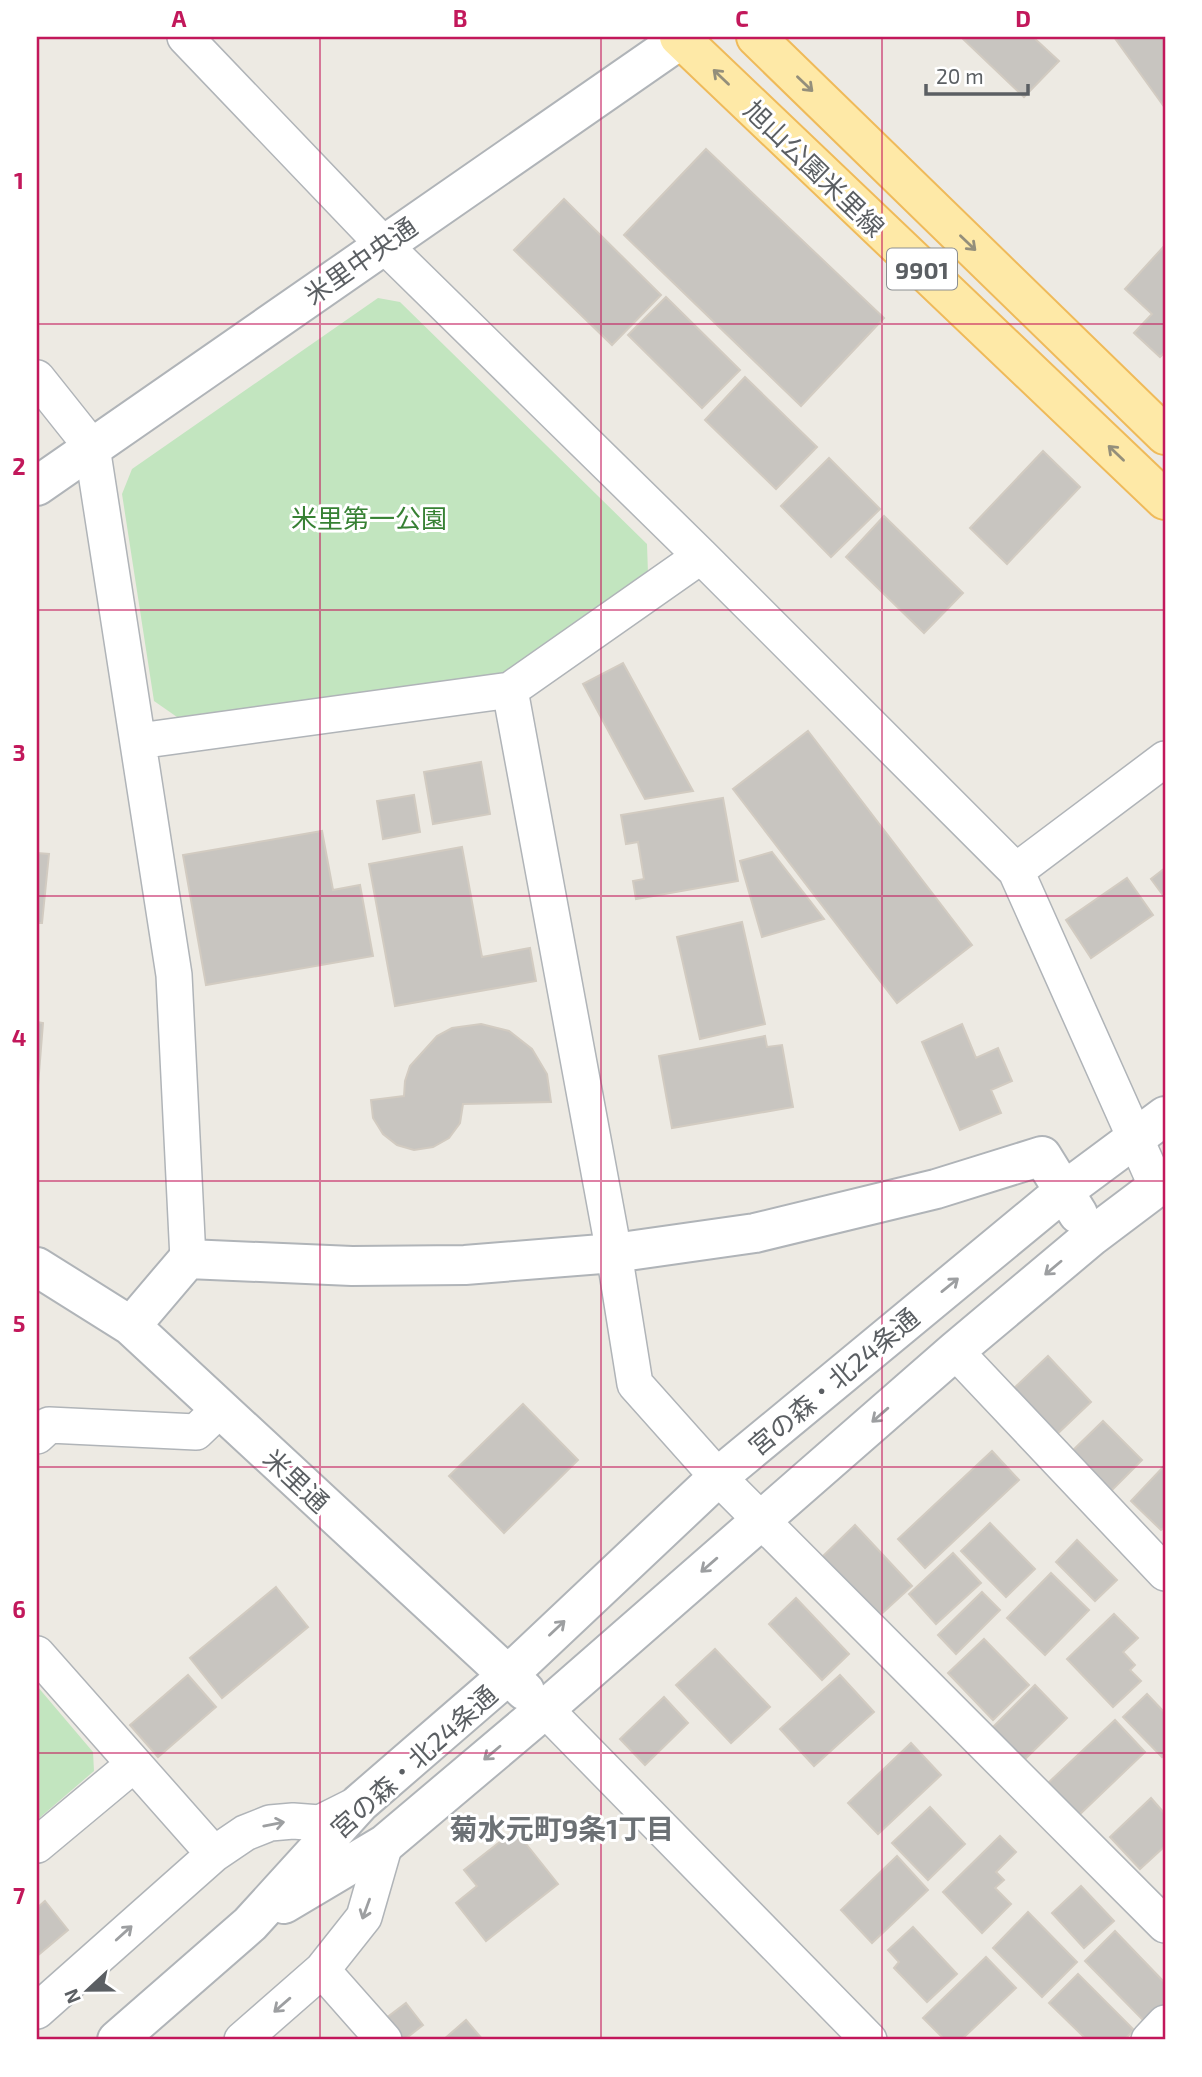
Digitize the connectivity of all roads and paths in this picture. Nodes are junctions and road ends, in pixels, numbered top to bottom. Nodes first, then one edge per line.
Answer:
1 (185, 37) edge
2 (682, 37) edge
3 (756, 37) edge
4 (383, 244) junction
5 (37, 378) edge
6 (1165, 435) edge
7 (92, 447) junction
8 (37, 486) edge
9 (1165, 500) edge
10 (701, 556) junction
11 (510, 690) junction
12 (139, 741) junction
13 (1165, 759) edge
14 (1016, 871) junction
15 (1165, 1116) edge
16 (1135, 1138) junction
17 (1161, 1184) edge
18 (1064, 1191) junction
19 (1092, 1236) junction
20 (614, 1253) junction
21 (188, 1259) junction
22 (37, 1267) edge
23 (131, 1326) junction
24 (955, 1350) junction
25 (220, 1409) junction
26 (37, 1436) edge
27 (718, 1477) junction
28 (761, 1518) junction
29 (1165, 1573) edge
30 (37, 1654) edge
31 (508, 1675) junction
32 (545, 1709) junction
33 (133, 1765) junction
34 (360, 1803) junction
35 (385, 1844) junction
36 (37, 1845) edge
37 (214, 1854) junction
38 (250, 1924) junction
39 (1165, 1925) edge
40 (322, 1970) junction
41 (37, 2011) edge
42 (1165, 2023) edge
43 (117, 2040) edge
44 (242, 2040) edge
45 (384, 2040) edge
46 (869, 2040) edge
47 (1149, 2040) edge

1 - 4 street
2 - 4 street, 米里中央通
9 -> 2 main road, 旭山公園米里線 / 9901
3 -> 6 main road, 旭山公園米里線 / 9901
4 - 7 street, 米里中央通
4 - 10 street
5 - 7 street
7 - 8 street, 米里中央通
7 - 12 street
10 - 11 street
10 - 14 street
11 - 12 street
11 - 20 street
12 - 21 street
13 - 14 street
14 - 16 street
15 - 16 street, 宮の森・北24条通
16 - 17 street
16 - 18 street, 宮の森・北24条通
17 - 19 street, 宮の森・北24条通
18 - 19 street
18 - 20 street
27 -> 18 street, 宮の森・北24条通
19 -> 24 street, 宮の森・北24条通
20 - 21 street
20 - 27 street
21 - 23 street
22 - 23 street, 米里通
23 - 25 street, 米里通
24 -> 28 street, 宮の森・北24条通
24 - 29 street
25 - 26 street
25 - 31 street, 米里通
27 - 28 street
31 -> 27 street, 宮の森・北24条通
28 -> 32 street, 宮の森・北24条通
28 - 39 street
30 - 33 street
31 - 32 street, 米里通
31 - 34 street, 宮の森・北24条通
32 -> 35 street, 宮の森・北24条通
32 - 46 street
33 - 36 street
33 - 37 street
37 -> 34 street
34 - 38 street, 宮の森・北24条通
35 - 38 street, 宮の森・北24条通
35 -> 40 street
41 -> 37 street
38 - 43 street
40 -> 44 street
40 - 45 street
42 - 47 street

